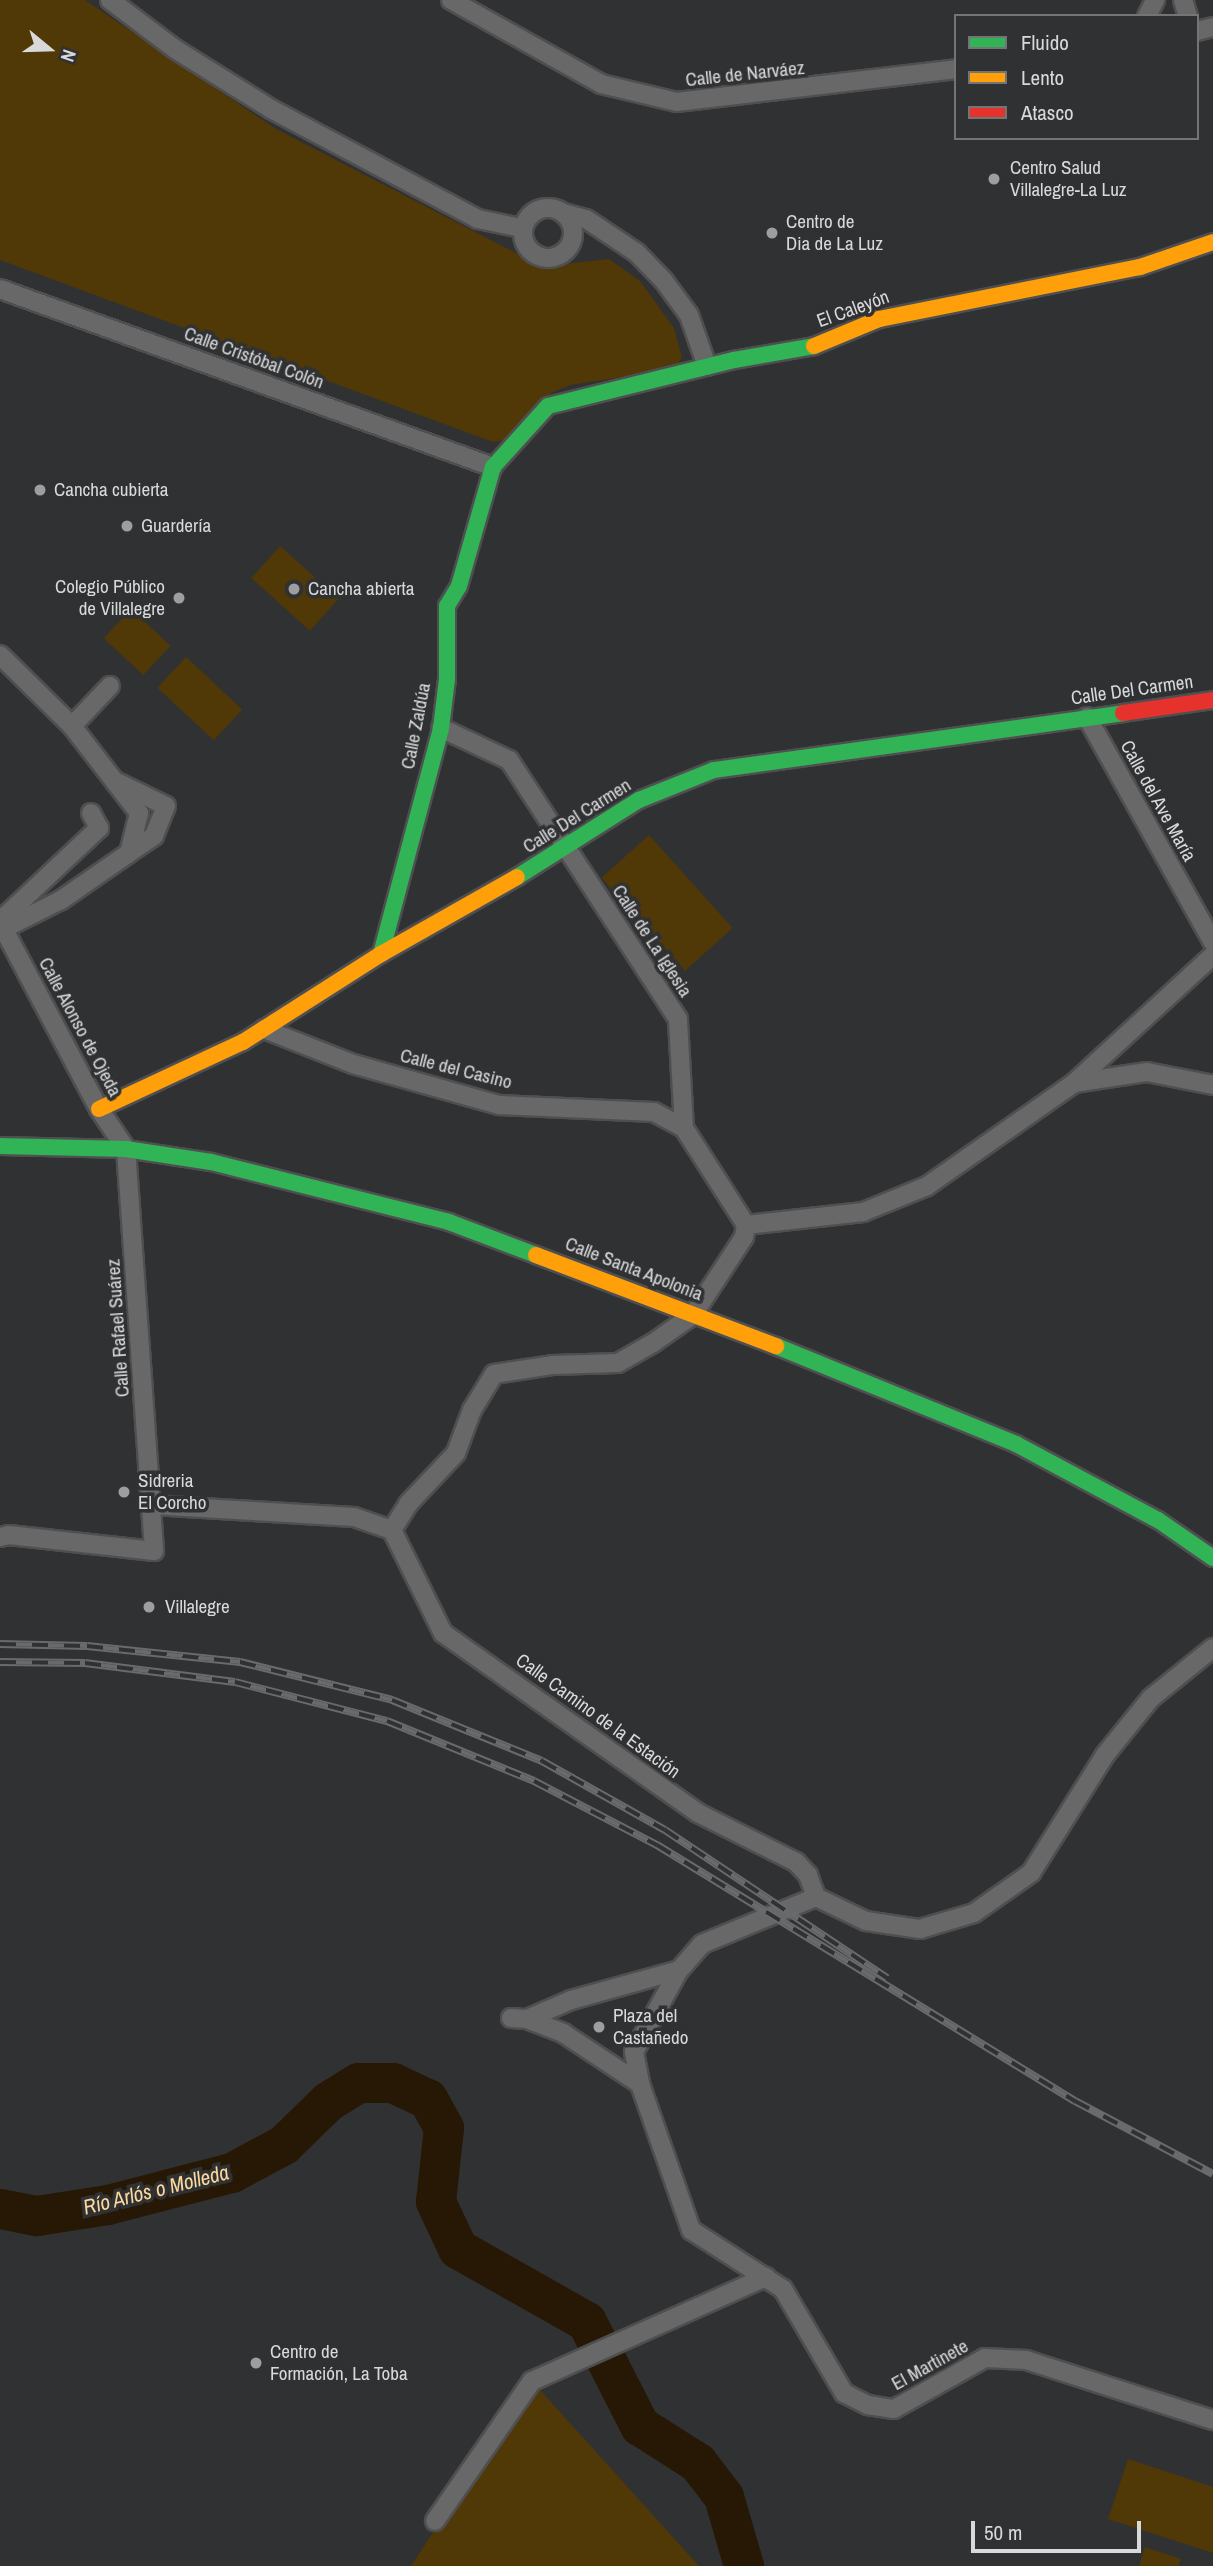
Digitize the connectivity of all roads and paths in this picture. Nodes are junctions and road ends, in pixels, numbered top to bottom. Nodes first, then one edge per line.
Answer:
1 (110, 0) edge
2 (451, 0) edge
3 (954, 69) edge
4 (563, 213) junction
5 (522, 228) junction
6 (574, 238) junction
7 (615, 239) junction
8 (1213, 242) edge
9 (0, 289) edge
10 (707, 366) junction
11 (493, 467) junction
12 (0, 655) edge
13 (110, 685) dead end
14 (1213, 700) edge
15 (1087, 717) junction
16 (72, 726) junction
17 (441, 728) junction
18 (117, 783) junction
19 (92, 813) dead end
20 (567, 849) junction
21 (129, 853) junction
22 (2, 924) edge
23 (1213, 942) edge
24 (381, 954) junction
25 (1213, 955) edge
26 (264, 1029) junction
27 (1074, 1083) junction
28 (1213, 1085) edge
29 (99, 1110) junction
30 (684, 1128) junction
31 (0, 1146) edge
32 (126, 1149) junction
33 (746, 1226) junction
34 (693, 1315) junction
35 (152, 1505) junction
36 (392, 1530) junction
37 (0, 1537) edge
38 (1213, 1558) edge
39 (1213, 1648) edge
40 (816, 1897) junction
41 (678, 1970) junction
42 (640, 2084) junction
43 (765, 2277) junction
44 (1213, 2420) edge
45 (435, 2521) dead end

1 - 5 street
2 - 3 street, Calle de Narváez
4 - 5 street
4 - 6 street
4 - 7 street
5 - 6 street
6 - 7 street
7 - 10 street
8 - 10 street, El Caleyón
9 - 11 street, Calle Cristóbal Colón
10 - 11 street, El Caleyón
11 - 17 street, Calle Zaldúa
12 - 16 street
13 - 16 street
14 - 15 street, Calle Del Carmen
15 - 20 street, Calle Del Carmen
15 - 23 street, Calle del Ave María
16 - 18 street
17 - 20 street, Calle de La Iglesia
17 - 24 street, Calle Zaldúa
18 - 21 street
18 - 21 street
19 - 22 street
20 - 24 street, Calle Del Carmen
20 - 30 street, Calle de La Iglesia
21 - 22 street
22 - 29 street, Calle Alonso de Ojeda
24 - 26 street, Calle Del Carmen
25 - 27 street
26 - 29 street, Calle Del Carmen
26 - 30 street, Calle del Casino
27 - 28 street
27 - 33 street
29 - 32 street, Calle Alonso de Ojeda
30 - 33 street, Calle de La Iglesia
31 - 32 street, Calle Santa Apolonia
32 - 34 street, Calle Santa Apolonia
32 - 35 street, Calle Rafael Suárez
33 - 34 street
34 - 36 street
34 - 38 street, Calle Santa Apolonia
35 - 36 street
35 - 37 street, Calle Rafael Suárez
36 - 40 street, Calle Camino de la Estación
39 - 40 street
40 - 41 street, El Martinete
41 - 42 street, El Martinete
41 - 42 street
42 - 43 street, El Martinete
43 - 44 street, El Martinete
43 - 45 street

